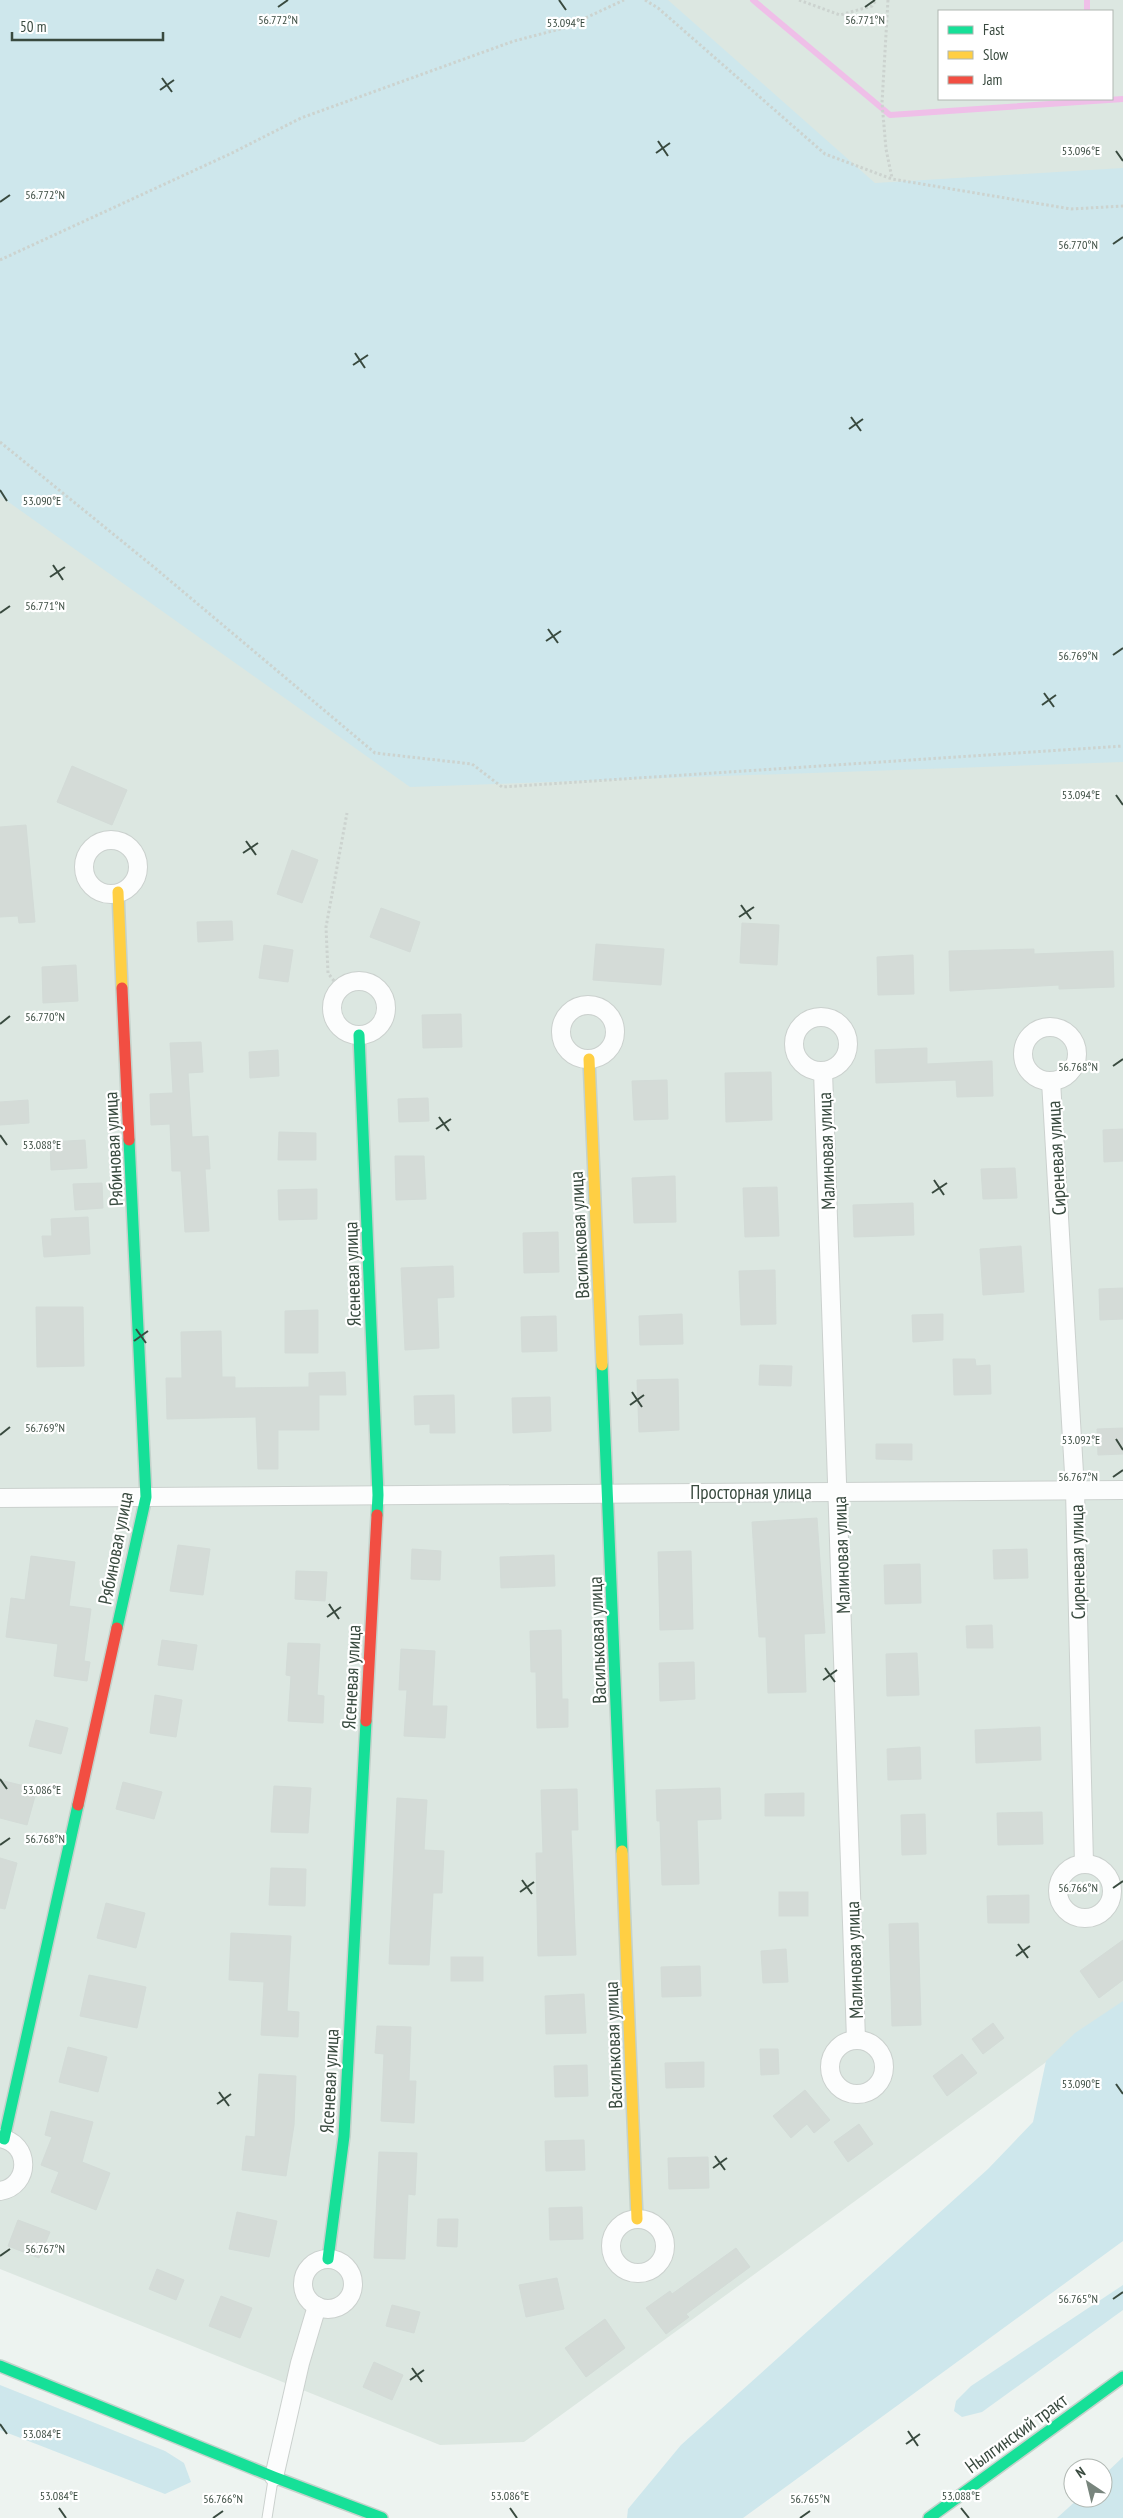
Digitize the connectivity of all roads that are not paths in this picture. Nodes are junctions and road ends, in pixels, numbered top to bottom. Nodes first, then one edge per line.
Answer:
1 (118, 892) dead end
2 (359, 1034) junction
3 (589, 1060) dead end
4 (823, 1071) dead end
5 (1051, 1081) dead end
6 (1076, 1490) junction
7 (1123, 1490) edge
8 (838, 1492) junction
9 (608, 1493) junction
10 (378, 1495) junction
11 (146, 1497) junction
12 (0, 1498) edge
13 (1084, 1864) dead end
14 (856, 2040) dead end
15 (2, 2139) edge
16 (0, 2191) edge
17 (637, 2219) dead end
18 (328, 2259) junction
19 (317, 2306) junction
20 (0, 2366) edge
21 (1123, 2377) edge
22 (274, 2477) junction
23 (267, 2518) edge
24 (382, 2518) edge
25 (929, 2518) edge

1 - 11 street, Рябиновая улица
2 - 2 street
2 - 10 street, Ясеневая улица
3 - 9 street, Васильковая улица
4 - 8 street, Малиновая улица
5 - 6 street, Сиреневая улица
6 - 7 street, Просторная улица
6 - 8 street, Просторная улица
6 - 13 street, Сиреневая улица
8 - 9 street, Просторная улица
8 - 14 street, Малиновая улица
9 - 10 street, Просторная улица
9 - 17 street, Васильковая улица
10 - 11 street, Просторная улица
10 - 18 street, Ясеневая улица
11 - 12 street, Просторная улица
11 - 15 street, Рябиновая улица
15 - 16 street
18 - 19 street
18 - 19 street
19 - 22 street
20 - 22 street
21 - 25 street, Нылгинский тракт
22 - 23 lane
22 - 24 street

